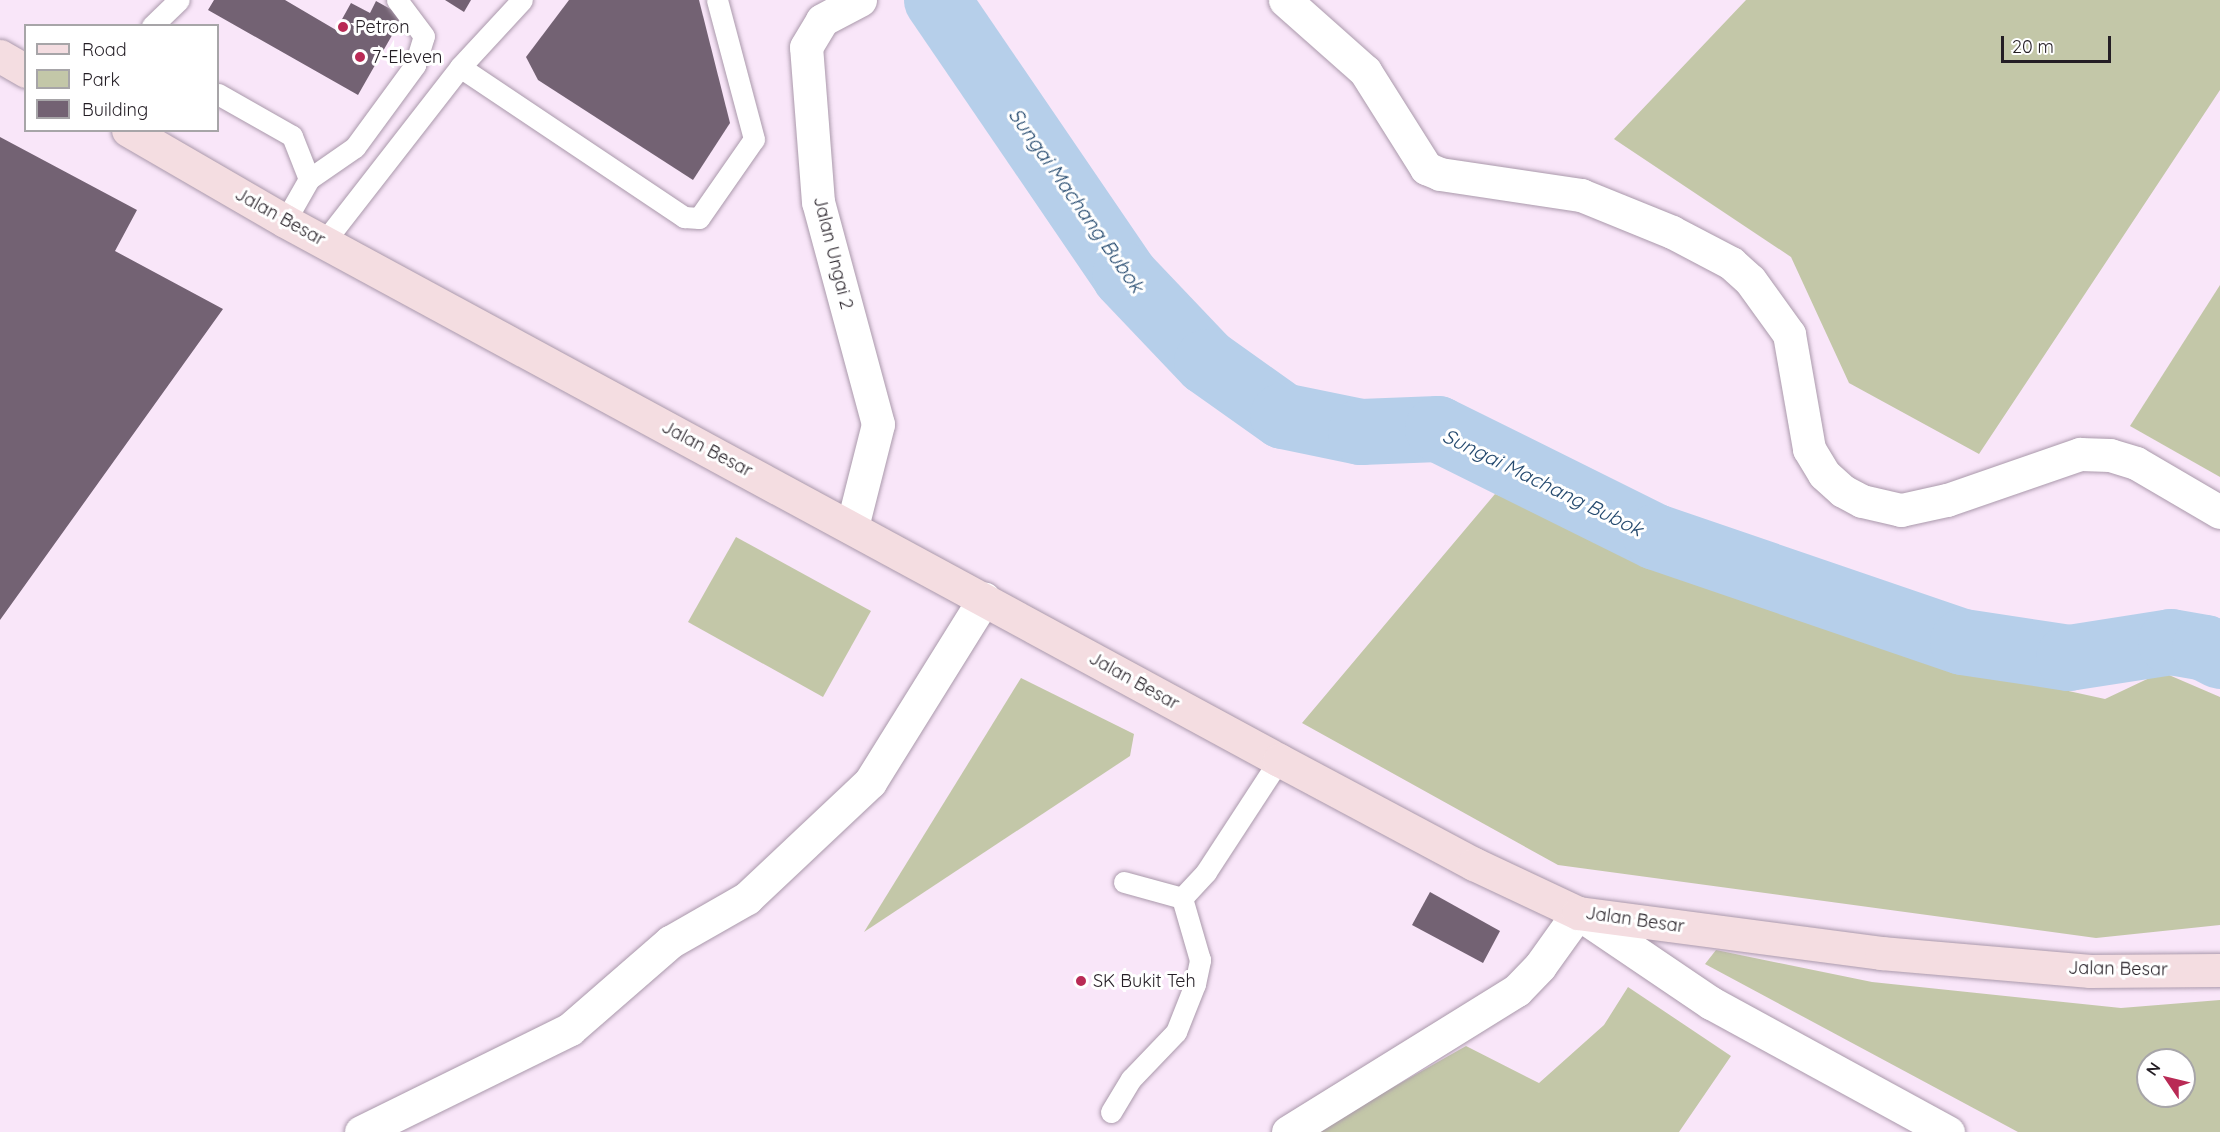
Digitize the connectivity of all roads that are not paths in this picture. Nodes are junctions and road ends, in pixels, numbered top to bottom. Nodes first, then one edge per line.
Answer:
1 (179, 0) edge
2 (397, 0) edge
3 (522, 0) edge
4 (717, 0) edge
5 (860, 0) edge
6 (1285, 0) edge
7 (154, 24) edge
8 (0, 56) edge
9 (460, 67) junction
10 (24, 70) edge
11 (219, 95) edge
12 (131, 132) edge
13 (309, 179) junction
14 (285, 221) junction
15 (324, 242) junction
16 (2220, 512) edge
17 (852, 527) junction
18 (984, 598) junction
19 (1279, 760) junction
20 (1124, 882) dead end
21 (1182, 898) junction
22 (1578, 913) junction
23 (2220, 970) edge
24 (1111, 1112) dead end
25 (361, 1132) edge
26 (1288, 1132) edge
27 (1948, 1132) edge

1 - 7 lane
2 - 13 lane
3 - 9 lane
4 - 9 lane
5 - 17 street, Jalan Ungai 2
6 - 16 street
8 - 10 main road
9 - 15 lane
11 - 13 lane
12 - 14 main road, Jalan Besar
13 - 14 lane
14 - 15 main road, Jalan Besar
15 - 17 main road, Jalan Besar
17 - 18 main road, Jalan Besar
18 - 19 main road, Jalan Besar
18 - 25 street
19 - 21 lane
19 - 22 main road, Jalan Besar
20 - 21 lane
21 - 24 lane
22 - 23 main road, Jalan Besar
22 - 26 street
22 - 27 street

